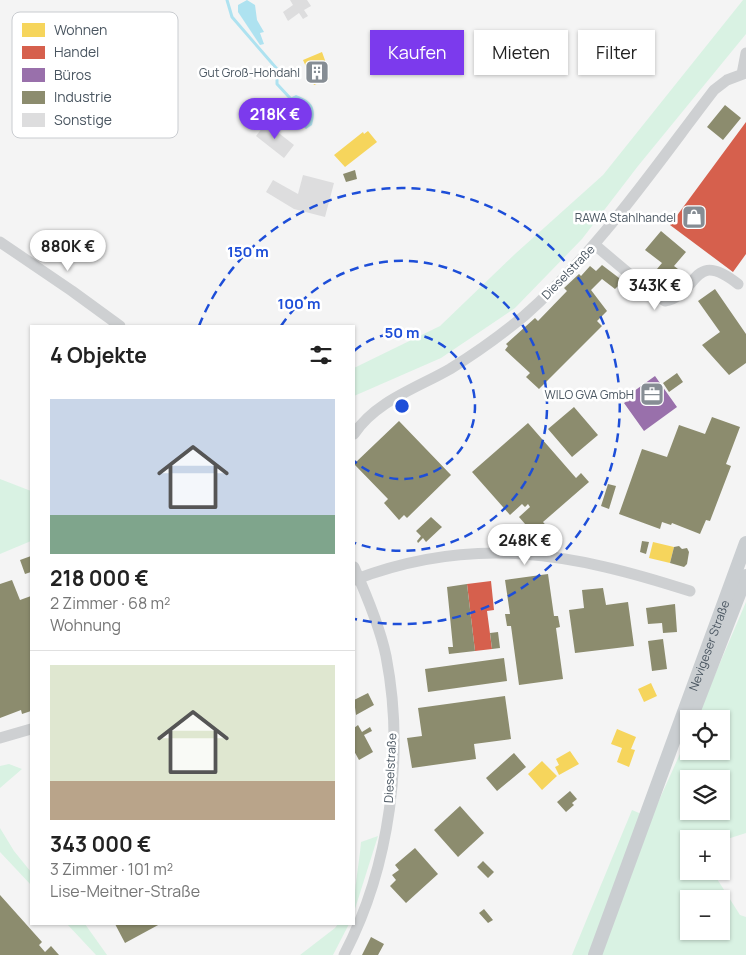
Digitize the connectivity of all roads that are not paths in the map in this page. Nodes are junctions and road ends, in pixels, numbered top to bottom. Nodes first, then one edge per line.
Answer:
1 (746, 53) edge
2 (744, 73) edge
3 (0, 242) edge
4 (594, 245) junction
5 (738, 284) dead end
6 (119, 325) edge
7 (355, 433) edge
8 (746, 543) edge
9 (746, 576) edge
10 (356, 579) edge
11 (690, 591) dead end
12 (694, 710) edge
13 (30, 729) edge
14 (0, 738) edge
15 (680, 745) edge
16 (620, 888) junction
17 (344, 955) edge
18 (595, 955) edge

1 - 2 street
2 - 4 street, Dieselstraße
3 - 6 street
4 - 5 street
4 - 7 street, Dieselstraße
8 - 16 main road, Nevigeser Straße
9 - 12 main road, Nevigeser Straße
10 - 11 street
10 - 17 street, Dieselstraße
13 - 14 street
15 - 16 main road, Nevigeser Straße
16 - 18 main road, Nevigeser Straße

